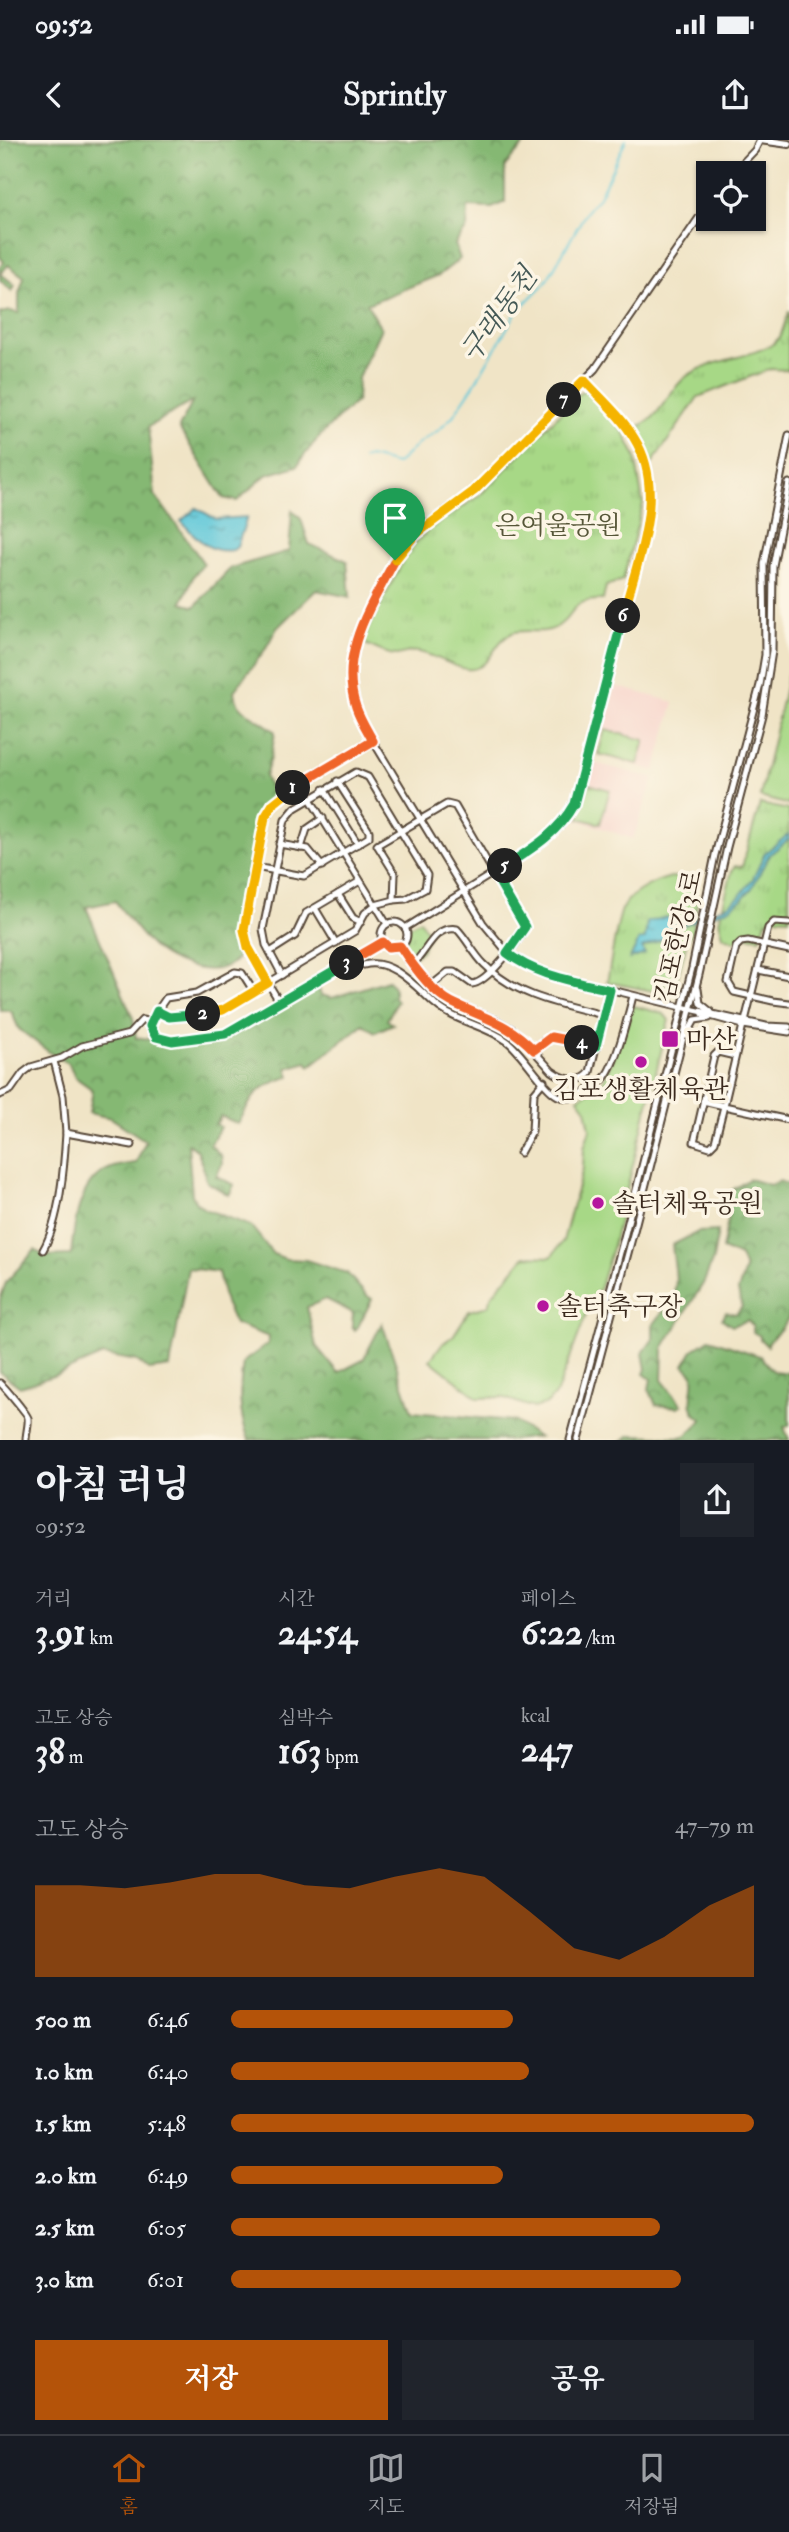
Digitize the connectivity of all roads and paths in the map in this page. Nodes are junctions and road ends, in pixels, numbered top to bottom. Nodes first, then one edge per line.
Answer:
1 (760, 140) edge
2 (789, 144) edge
3 (744, 161) edge
4 (696, 222) edge
5 (584, 380) junction
6 (789, 435) edge
7 (789, 483) edge
8 (373, 741) junction
9 (337, 781) junction
10 (302, 784) junction
11 (324, 789) junction
12 (310, 798) junction
13 (323, 818) junction
14 (420, 820) junction
15 (400, 831) junction
16 (279, 844) junction
17 (358, 844) junction
18 (301, 848) junction
19 (344, 853) junction
20 (322, 866) junction
21 (255, 867) junction
22 (274, 870) junction
23 (494, 873) junction
24 (360, 881) junction
25 (465, 891) junction
26 (338, 894) junction
27 (394, 900) junction
28 (375, 905) junction
29 (315, 908) junction
30 (360, 922) junction
31 (789, 923) edge
32 (387, 924) junction
33 (405, 928) junction
34 (383, 942) junction
35 (335, 943) junction
36 (764, 944) junction
37 (400, 946) junction
38 (789, 950) edge
39 (270, 952) junction
40 (507, 953) junction
41 (364, 965) dead end
42 (412, 965) junction
43 (758, 970) junction
44 (492, 972) junction
45 (282, 975) junction
46 (699, 975) junction
47 (789, 976) edge
48 (268, 983) junction
49 (432, 985) junction
50 (610, 990) junction
51 (254, 992) junction
52 (633, 996) junction
53 (751, 996) junction
54 (280, 1003) junction
55 (789, 1003) edge
56 (681, 1007) junction
57 (690, 1009) junction
58 (157, 1011) junction
59 (604, 1015) junction
60 (712, 1015) junction
61 (151, 1022) junction
62 (744, 1023) junction
63 (789, 1030) edge
64 (596, 1046) junction
65 (534, 1050) junction
66 (679, 1051) junction
67 (735, 1056) junction
68 (54, 1061) junction
69 (544, 1081) junction
70 (0, 1095) edge
71 (703, 1101) junction
72 (724, 1106) junction
73 (789, 1120) edge
74 (66, 1133) junction
75 (132, 1145) dead end
76 (520, 1153) dead end
77 (43, 1250) dead end
78 (0, 1383) edge
79 (26, 1440) edge
80 (569, 1440) edge
81 (578, 1440) edge

1 - 2 main road
1 - 3 street
4 - 5 street
5 - 8 street
5 - 23 street
6 - 56 street, 김포한강3로
7 - 46 street, 김포한강3로
8 - 10 street
8 - 14 street
9 - 11 street
9 - 15 street
9 - 17 street
10 - 12 street
10 - 21 street
11 - 12 street
11 - 17 street
12 - 13 street
12 - 16 street
13 - 18 street
13 - 19 street
14 - 15 street
14 - 23 street
14 - 25 street
15 - 27 street
15 - 27 street
16 - 18 street
16 - 22 street
17 - 19 street
18 - 20 street
19 - 20 street
19 - 24 street
20 - 22 street
21 - 22 street
21 - 48 street
22 - 39 street
23 - 25 street
23 - 40 street
24 - 26 street
24 - 28 street
25 - 33 street
25 - 40 street
26 - 29 street
26 - 30 street
27 - 28 street
28 - 30 street
28 - 32 street
29 - 35 street
29 - 39 street
30 - 35 street
31 - 36 street
32 - 33 street
32 - 34 street
33 - 37 street
34 - 37 street
34 - 54 street
35 - 45 street
36 - 38 street
36 - 43 street
36 - 53 street
37 - 42 street
39 - 45 street
40 - 44 street
40 - 50 street
41 - 69 street
42 - 44 street
42 - 49 street
43 - 47 street
43 - 53 street
44 - 49 street
44 - 59 street
45 - 48 street
46 - 57 street, 김포한강3로
46 - 60 street
48 - 51 street
48 - 54 street
49 - 65 street
50 - 52 street
50 - 59 street
51 - 58 street
51 - 58 street
52 - 56 street
52 - 69 street
53 - 55 street
53 - 62 street
54 - 61 street
56 - 57 street
56 - 80 street, 김포한강3로
57 - 60 street
57 - 66 street, 김포한강3로
58 - 61 street
59 - 64 street
60 - 62 street
60 - 66 street
61 - 68 street
62 - 63 street
62 - 67 street
64 - 65 street
64 - 65 street
66 - 81 street, 김포한강3로
67 - 71 street
67 - 72 street
68 - 70 street
68 - 74 street
69 - 76 street
71 - 72 street
71 - 72 street
72 - 73 street
74 - 75 street
74 - 77 street
78 - 79 street

